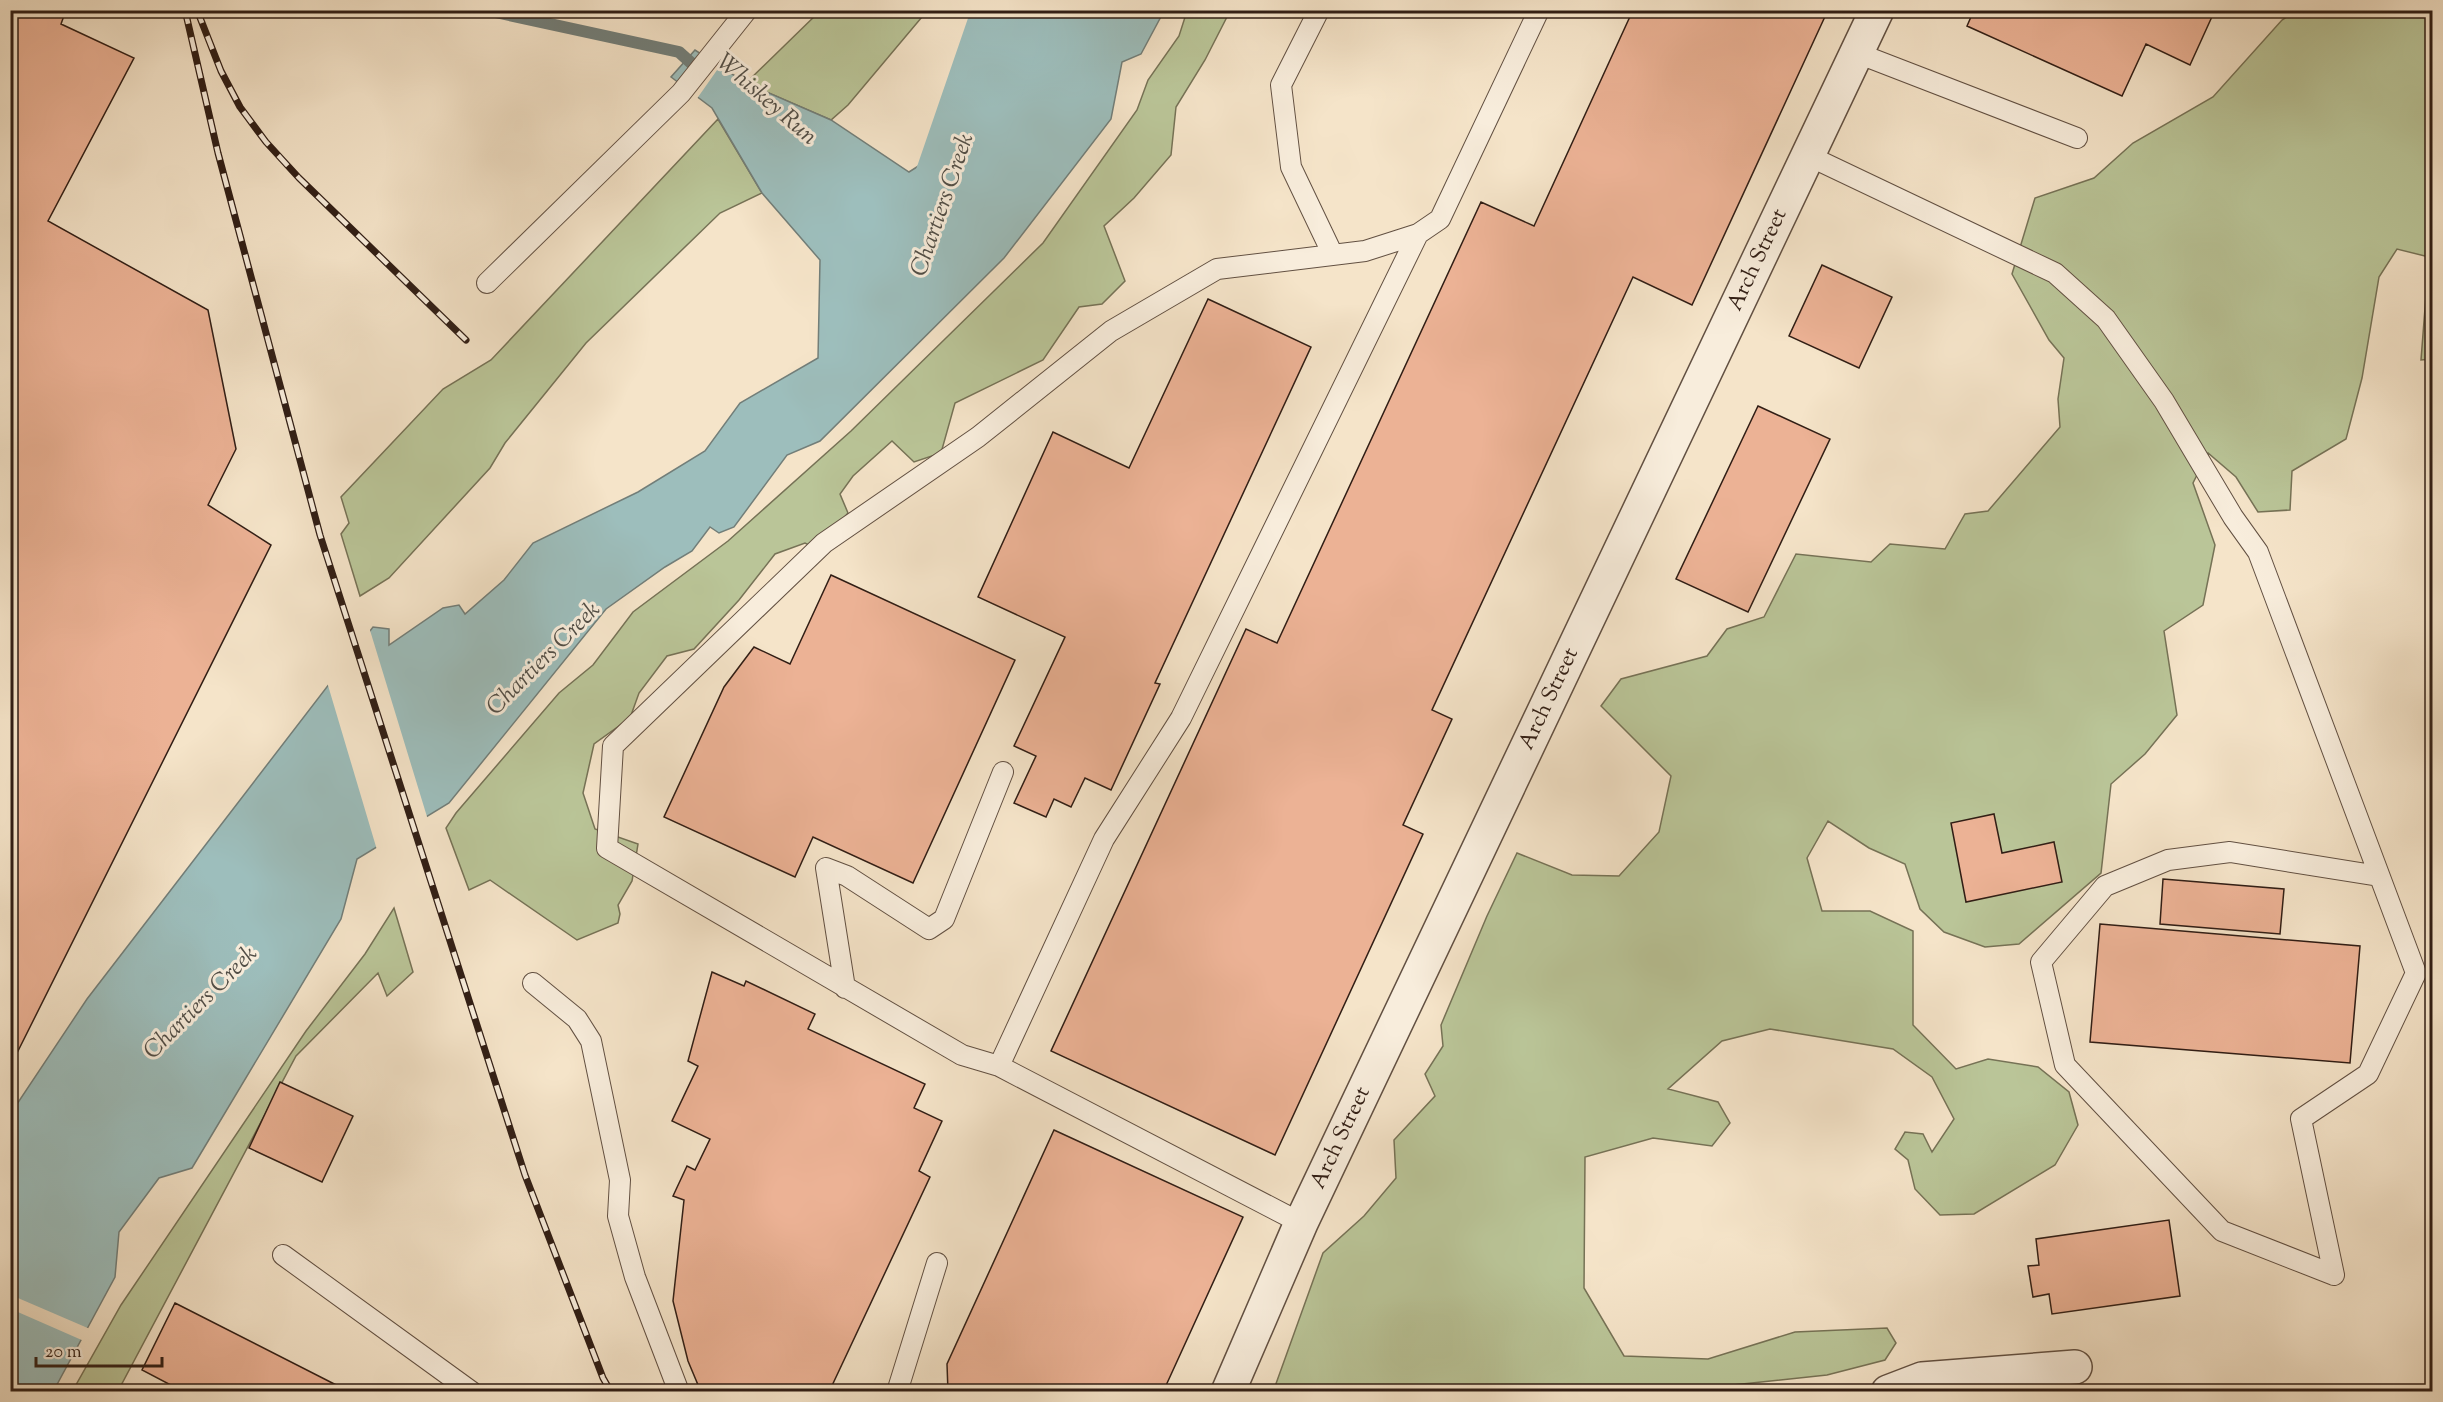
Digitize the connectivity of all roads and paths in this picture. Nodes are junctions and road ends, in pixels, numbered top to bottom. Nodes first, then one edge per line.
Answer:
1 (747, 10) edge
2 (1319, 10) edge
3 (1539, 10) edge
4 (1877, 10) edge
5 (1857, 53) junction
6 (2077, 138) dead end
7 (1809, 156) junction
8 (1418, 234) junction
9 (1333, 255) junction
10 (487, 283) dead end
11 (1003, 772) dead end
12 (2379, 876) junction
13 (533, 983) dead end
14 (845, 988) junction
15 (999, 1066) junction
16 (1301, 1223) junction
17 (282, 1254) dead end
18 (937, 1263) dead end
19 (2075, 1367) dead end
20 (472, 1392) edge
21 (679, 1392) edge
22 (897, 1392) edge
23 (1228, 1392) edge
24 (1888, 1392) edge

1 - 10 lane
2 - 9 lane
3 - 8 lane
4 - 5 street, Arch Street
5 - 6 lane
5 - 7 street, Arch Street
7 - 12 lane
7 - 16 street, Arch Street
8 - 9 lane
8 - 15 lane
9 - 14 lane
11 - 14 lane
12 - 12 lane
13 - 21 lane
14 - 15 lane
15 - 16 lane
16 - 23 street, Arch Street
17 - 20 lane
18 - 22 lane
19 - 24 street

